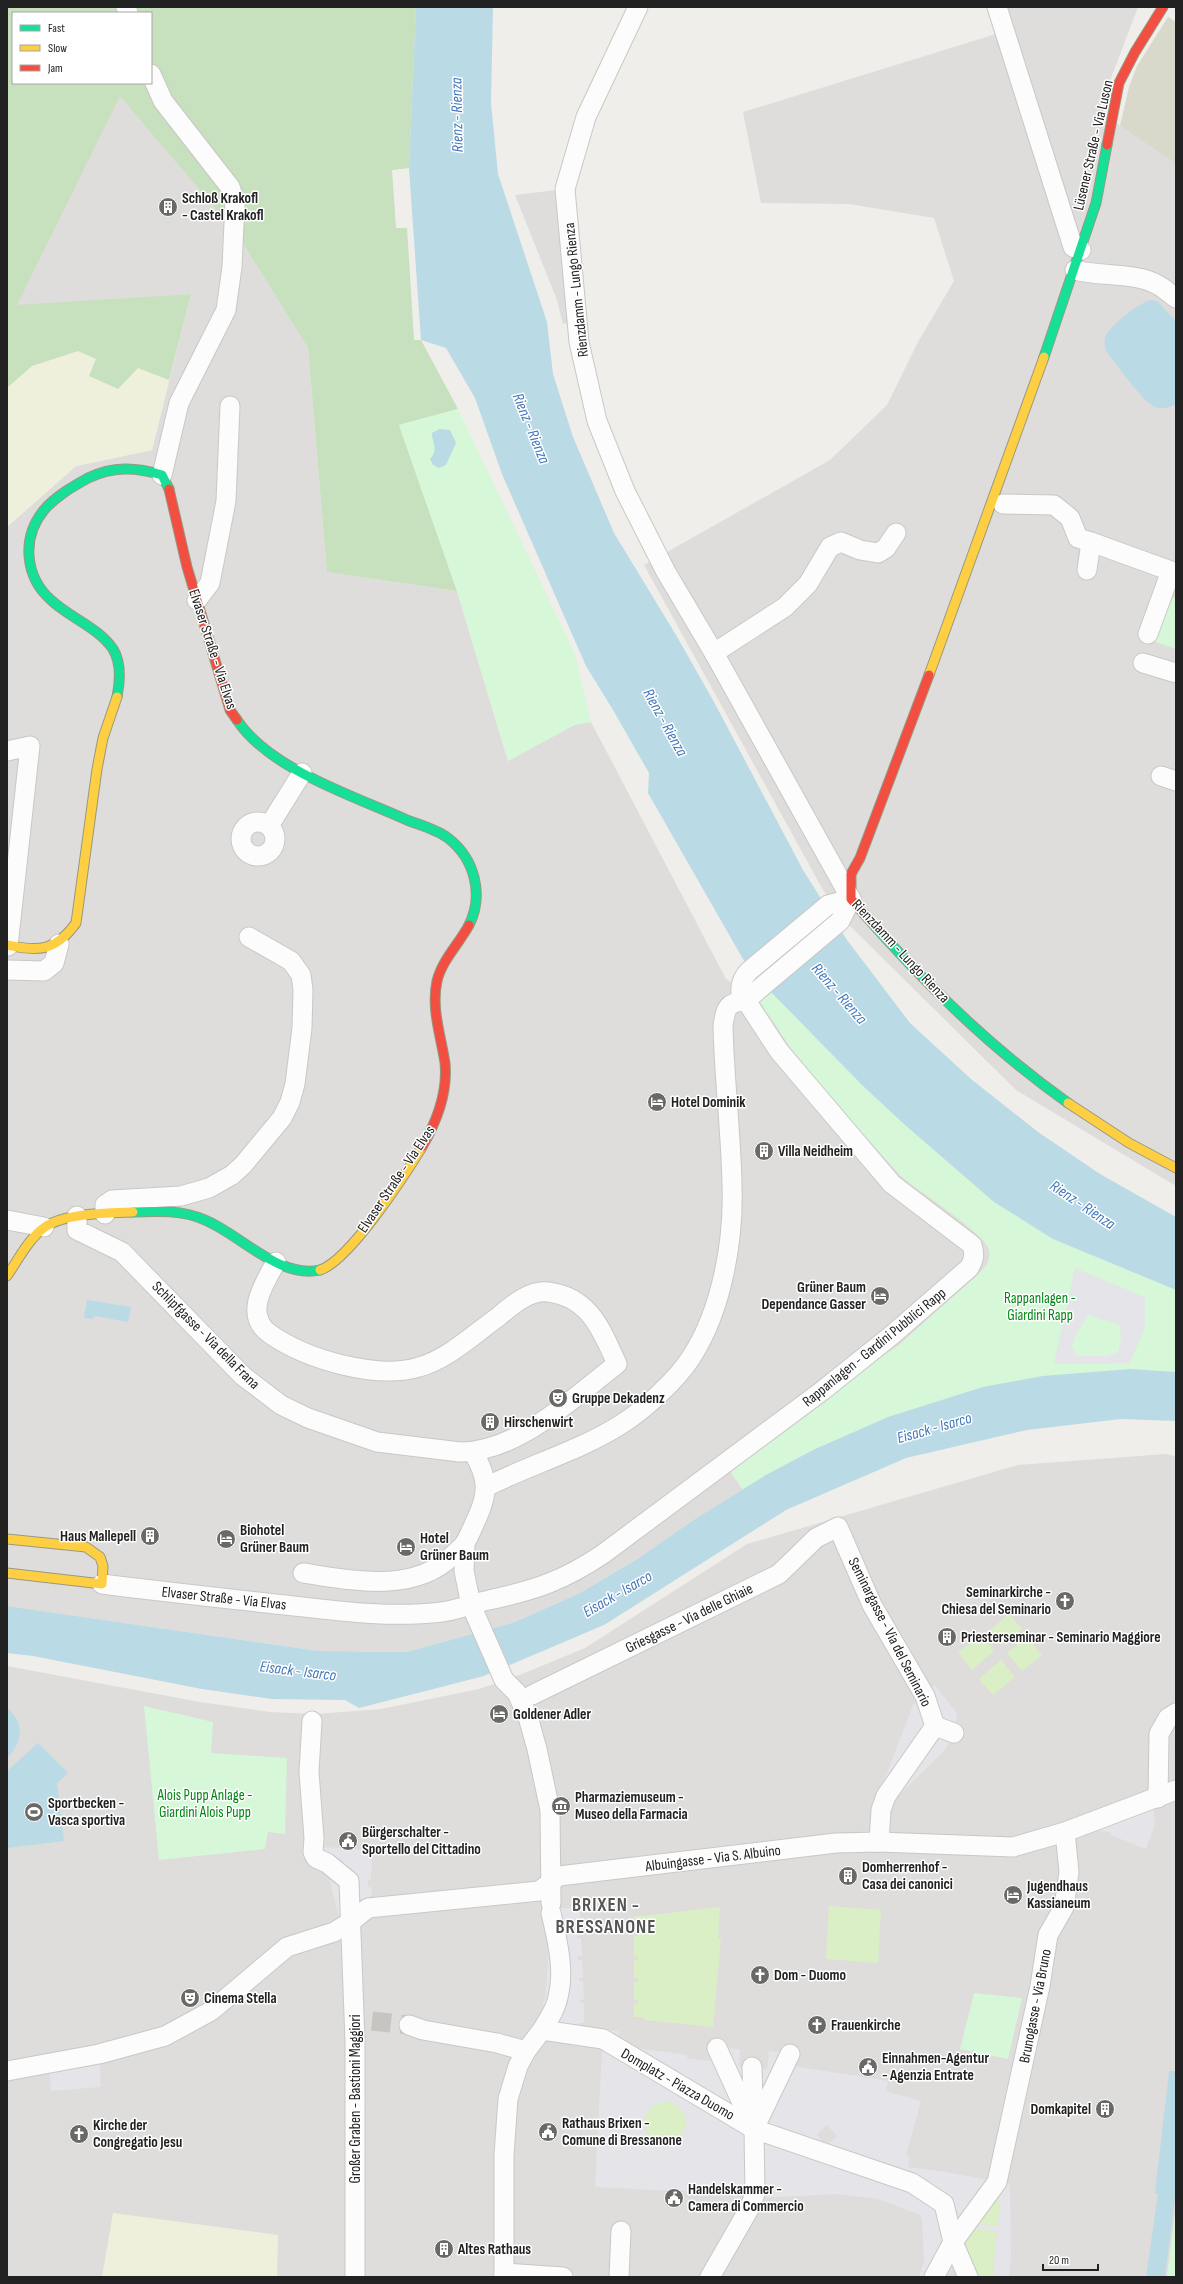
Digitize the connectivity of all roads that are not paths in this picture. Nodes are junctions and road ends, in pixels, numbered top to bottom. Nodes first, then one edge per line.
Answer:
1 (638, 7) edge
2 (997, 7) edge
3 (1163, 7) edge
4 (152, 76) edge
5 (1081, 250) junction
6 (1075, 270) junction
7 (1176, 298) edge
8 (230, 406) dead end
9 (162, 475) junction
10 (1003, 504) dead end
11 (896, 533) dead end
12 (1091, 542) junction
13 (1087, 570) dead end
14 (197, 600) junction
15 (1148, 634) dead end
16 (714, 653) junction
17 (1143, 663) dead end
18 (1176, 673) edge
19 (7, 751) edge
20 (302, 773) junction
21 (268, 826) dead end
22 (851, 899) junction
23 (249, 937) dead end
24 (59, 944) junction
25 (8, 945) edge
26 (7, 970) edge
27 (746, 1001) junction
28 (1176, 1168) edge
29 (105, 1214) junction
30 (77, 1216) junction
31 (7, 1220) edge
32 (44, 1227) junction
33 (276, 1262) junction
34 (7, 1276) edge
35 (473, 1452) junction
36 (486, 1487) junction
37 (838, 1527) joint
38 (7, 1539) edge
39 (465, 1544) junction
40 (7, 1573) edge
41 (303, 1573) dead end
42 (102, 1584) junction
43 (474, 1613) junction
44 (532, 1696) dead end
45 (1176, 1713) edge
46 (935, 1726) junction
47 (312, 1728) dead end
48 (954, 1733) dead end
49 (1176, 1790) edge
50 (1158, 1798) junction
51 (1065, 1832) junction
52 (879, 1842) junction
53 (549, 1883) junction
54 (352, 1921) junction
55 (409, 2025) tunnel mouth
56 (534, 2040) junction
57 (717, 2048) dead end
58 (790, 2054) dead end
59 (752, 2067) dead end
60 (7, 2071) edge
61 (754, 2129) junction
62 (621, 2231) dead end
63 (953, 2242) junction
64 (504, 2275) edge
65 (355, 2277) edge
66 (563, 2277) edge
67 (619, 2277) edge
68 (710, 2277) edge
69 (934, 2277) edge
70 (968, 2277) edge

1 - 16 street, Rienzdamm - Lungo Rienza
2 - 5 street
3 - 5 street, Lüsener Straße - Via Luson
4 - 9 street
5 - 6 street, Lüsener Straße - Via Luson
6 - 7 street
6 - 22 street, Lüsener Straße - Via Luson
8 - 14 street
9 - 14 street, Elvaser Straße - Via Elvas
9 - 24 street
10 - 12 street
11 - 16 street
12 - 13 street
12 - 15 street
14 - 20 street, Elvaser Straße - Via Elvas
16 - 22 street, Rienzdamm - Lungo Rienza
17 - 18 street
19 - 25 street
20 - 21 street
20 - 33 street, Elvaser Straße - Via Elvas
22 - 27 street
22 - 27 street, Rappanlagen - Gardini Pubblici Rapp
22 - 28 street, Rienzdamm - Lungo Rienza
23 - 29 street
24 - 25 street
24 - 26 street
27 - 36 street
27 - 43 street, Rappanlagen - Gardini Pubblici Rapp
29 - 30 street, Elvaser Straße - Via Elvas
29 - 33 street, Elvaser Straße - Via Elvas
30 - 32 street, Elvaser Straße - Via Elvas
30 - 35 street, Schlipfgasse - Via della Frana
31 - 32 street
32 - 34 street, Elvaser Straße - Via Elvas
33 - 35 street
35 - 36 street
36 - 39 street
37 - 44 street, Griesgasse - Via delle Ghiaie
37 - 46 street, Seminargasse - Via del Seminario
38 - 42 street
39 - 41 street
39 - 43 street
40 - 42 street
42 - 43 street, Elvaser Straße - Via Elvas
43 - 53 street
45 - 50 street
46 - 48 street
46 - 52 street, Seminargasse - Via del Seminario
47 - 54 street, Großer Graben - Bastioni Maggiori
49 - 50 street, Albuingasse - Via S. Albuino
50 - 51 street, Albuingasse - Via S. Albuino
51 - 52 street, Albuingasse - Via S. Albuino
51 - 63 street, Brunogasse - Via Bruno
52 - 53 street, Albuingasse - Via S. Albuino
53 - 54 street, Albuingasse - Via S. Albuino
53 - 56 street
54 - 60 street, Albuingasse - Via S. Albuino
54 - 65 street, Großer Graben - Bastioni Maggiori
55 - 56 street
56 - 61 street, Domplatz - Piazza Duomo
56 - 64 street
57 - 61 street, Domplatz - Piazza Duomo
58 - 61 street, Domplatz - Piazza Duomo
59 - 61 street, Domplatz - Piazza Duomo
61 - 63 street, Domplatz - Piazza Duomo
61 - 68 street, Domplatz - Piazza Duomo
62 - 67 street
63 - 69 street
63 - 70 street, Domplatz - Piazza Duomo
64 - 66 street

